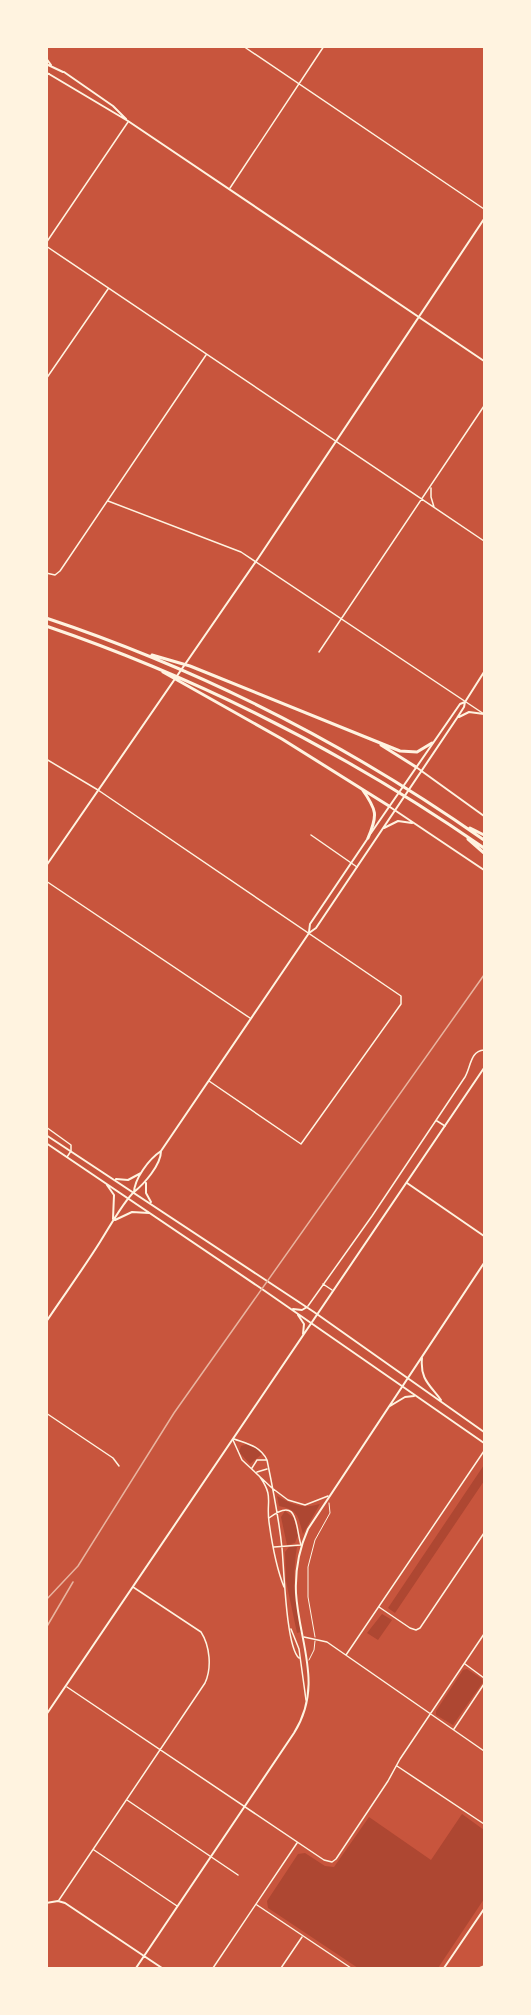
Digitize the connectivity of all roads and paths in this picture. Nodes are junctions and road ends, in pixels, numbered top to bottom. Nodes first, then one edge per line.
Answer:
1 (243, 46) edge
2 (324, 46) edge
3 (46, 61) edge
4 (63, 72) junction
5 (47, 73) edge
6 (299, 84) junction
7 (128, 121) junction
8 (229, 189) junction
9 (484, 209) edge
10 (484, 219) edge
11 (46, 243) edge
12 (46, 246) edge
13 (109, 288) junction
14 (420, 317) junction
15 (207, 354) junction
16 (484, 361) edge
17 (46, 379) edge
18 (484, 406) edge
19 (336, 441) junction
20 (431, 486) junction
21 (422, 499) junction
22 (108, 501) junction
23 (434, 507) junction
24 (484, 541) edge
25 (256, 561) junction
26 (46, 573) edge
27 (46, 618) edge
28 (342, 620) junction
29 (46, 628) edge
30 (140, 652) junction
31 (319, 652) dead end
32 (156, 668) junction
33 (484, 672) edge
34 (465, 702) junction
35 (484, 714) edge
36 (457, 718) junction
37 (360, 735) junction
38 (432, 743) junction
39 (46, 759) edge
40 (416, 767) junction
41 (422, 771) junction
42 (361, 788) junction
43 (98, 790) junction
44 (389, 806) junction
45 (395, 810) junction
46 (484, 816) edge
47 (415, 824) junction
48 (461, 824) junction
49 (382, 830) junction
50 (458, 830) junction
51 (311, 835) dead end
52 (484, 835) edge
53 (368, 838) junction
54 (484, 840) edge
55 (484, 848) edge
56 (484, 853) edge
57 (352, 863) junction
58 (46, 866) edge
59 (358, 867) junction
60 (484, 870) edge
61 (46, 881) edge
62 (309, 933) junction
63 (250, 1019) junction
64 (484, 1050) edge
65 (484, 1068) edge
66 (208, 1081) junction
67 (436, 1120) junction
68 (46, 1127) edge
69 (445, 1127) junction
70 (46, 1135) edge
71 (46, 1143) edge
72 (71, 1151) junction
73 (161, 1151) junction
74 (67, 1157) junction
75 (143, 1171) junction
76 (148, 1177) junction
77 (113, 1179) junction
78 (105, 1182) junction
79 (407, 1183) junction
80 (134, 1193) junction
81 (129, 1199) junction
82 (153, 1205) junction
83 (152, 1214) junction
84 (113, 1222) junction
85 (484, 1236) edge
86 (484, 1263) edge
87 (323, 1284) junction
88 (333, 1291) junction
89 (307, 1307) junction
90 (290, 1308) junction
91 (47, 1310) edge
92 (53, 1312) junction
93 (317, 1314) junction
94 (46, 1322) edge
95 (312, 1323) junction
96 (302, 1337) junction
97 (423, 1355) junction
98 (407, 1377) junction
99 (402, 1386) junction
100 (423, 1400) junction
101 (442, 1402) junction
102 (387, 1407) junction
103 (46, 1413) edge
104 (484, 1432) edge
105 (233, 1439) junction
106 (484, 1443) edge
107 (484, 1451) edge
108 (267, 1460) junction
109 (119, 1466) dead end
110 (252, 1468) junction
111 (268, 1468) junction
112 (258, 1474) junction
113 (272, 1488) junction
114 (327, 1497) junction
115 (277, 1512) junction
116 (269, 1518) junction
117 (484, 1533) edge
118 (301, 1545) junction
119 (274, 1547) junction
120 (282, 1547) junction
121 (133, 1587) junction
122 (284, 1588) junction
123 (378, 1607) junction
124 (291, 1628) junction
125 (484, 1634) edge
126 (303, 1637) junction
127 (315, 1639) junction
128 (346, 1655) junction
129 (299, 1658) junction
130 (308, 1662) junction
131 (464, 1664) junction
132 (484, 1678) edge
133 (484, 1684) edge
134 (66, 1686) junction
135 (305, 1711) junction
136 (431, 1713) junction
137 (46, 1715) edge
138 (454, 1730) junction
139 (160, 1750) junction
140 (484, 1751) edge
141 (396, 1765) junction
142 (126, 1800) junction
143 (245, 1807) junction
144 (484, 1824) edge
145 (298, 1842) junction
146 (94, 1850) junction
147 (211, 1857) junction
148 (238, 1875) dead end
149 (58, 1901) junction
150 (46, 1903) edge
151 (256, 1904) junction
152 (178, 1906) junction
153 (484, 1909) edge
154 (303, 1936) junction
155 (144, 1956) junction
156 (484, 1966) edge
157 (136, 1968) edge
158 (162, 1968) edge
159 (213, 1968) edge
160 (280, 1968) edge
161 (351, 1968) edge
162 (444, 1968) edge
163 (479, 1968) edge

1 - 6 street
2 - 6 street
3 - 4 main road
3 - 4 main road
4 - 7 main road
5 - 7 main road
6 - 8 street
6 - 9 street
7 - 8 main road
7 - 11 street
8 - 14 main road
10 - 14 main road
12 - 13 street
13 - 15 street
13 - 17 street
14 - 16 main road
14 - 19 main road
15 - 19 street
15 - 22 street
18 - 20 street
19 - 21 street
19 - 25 main road
20 - 21 street
20 - 23 street
21 - 23 street
21 - 28 street
22 - 25 street
22 - 26 street
23 - 24 street
25 - 28 street
25 - 43 main road
27 - 30 highway
28 - 31 street
28 - 34 street
29 - 32 highway
30 - 37 highway
30 - 48 highway
32 - 42 highway
32 - 50 highway
33 - 34 main road
34 - 35 street
34 - 36 main road
34 - 38 main road
35 - 36 main road
36 - 41 main road
37 - 38 highway
37 - 40 highway
38 - 40 main road
39 - 43 street
40 - 41 main road
40 - 44 main road
41 - 45 main road
41 - 46 main road
42 - 44 highway
42 - 53 highway
43 - 58 main road
43 - 62 street
44 - 45 main road
44 - 53 main road
45 - 47 main road
45 - 49 main road
47 - 49 main road
47 - 60 main road
48 - 52 highway
48 - 54 highway
49 - 59 main road
50 - 55 highway
50 - 56 highway
51 - 57 street
53 - 57 main road
57 - 59 street
57 - 62 main road
59 - 62 main road
61 - 63 street
62 - 63 main road
62 - 66 street
63 - 66 main road
64 - 67 street
65 - 69 main road
66 - 73 main road
67 - 69 street
67 - 87 street
68 - 72 street
69 - 79 main road
70 - 72 main road
71 - 74 main road
72 - 74 street
72 - 77 main road
73 - 75 main road
73 - 76 main road
74 - 78 main road
75 - 77 main road
75 - 80 main road
76 - 80 main road
76 - 82 main road
77 - 80 main road
78 - 81 main road
78 - 84 main road
79 - 85 main road
79 - 88 main road
80 - 81 main road
80 - 82 main road
81 - 83 main road
81 - 84 main road
82 - 89 main road
83 - 84 main road
83 - 90 main road
84 - 92 main road
86 - 97 main road
87 - 88 street
87 - 89 street
88 - 93 main road
89 - 90 main road
89 - 93 main road
90 - 95 main road
90 - 96 main road
91 - 92 street
92 - 94 main road
93 - 95 main road
93 - 98 main road
95 - 96 main road
95 - 99 main road
96 - 105 main road
97 - 98 main road
97 - 101 main road
98 - 99 main road
98 - 101 main road
99 - 100 main road
99 - 102 main road
100 - 102 main road
100 - 106 main road
101 - 104 main road
102 - 114 main road
103 - 109 street
105 - 108 street
105 - 110 street
105 - 121 main road
107 - 123 street
108 - 110 street
108 - 111 street
110 - 112 street
111 - 112 street
111 - 113 street
112 - 113 street
112 - 116 street
113 - 114 street
113 - 115 street
114 - 118 main road
114 - 127 lane
115 - 116 street
115 - 118 street
115 - 120 street
116 - 119 street
117 - 123 street
118 - 120 street
118 - 126 main road
119 - 120 street
119 - 122 street
120 - 122 street
121 - 134 main road
121 - 139 street
122 - 124 street
123 - 128 street
124 - 129 street
124 - 129 street
125 - 131 street
126 - 127 street
126 - 130 main road
127 - 128 street
127 - 130 lane
128 - 136 street
129 - 135 street
130 - 135 main road
131 - 132 street
131 - 136 street
133 - 138 street
134 - 137 main road
134 - 139 street
135 - 143 main road
136 - 138 street
136 - 141 street
138 - 140 street
139 - 142 street
139 - 143 street
141 - 144 street
141 - 145 street
142 - 146 street
142 - 147 street
143 - 145 street
143 - 147 main road
145 - 151 street
146 - 149 street
146 - 152 street
147 - 148 street
147 - 152 main road
149 - 150 main road
149 - 155 main road
151 - 154 street
151 - 159 street
152 - 155 main road
153 - 162 main road
154 - 160 street
154 - 161 street
155 - 157 main road
155 - 158 main road
156 - 163 street

